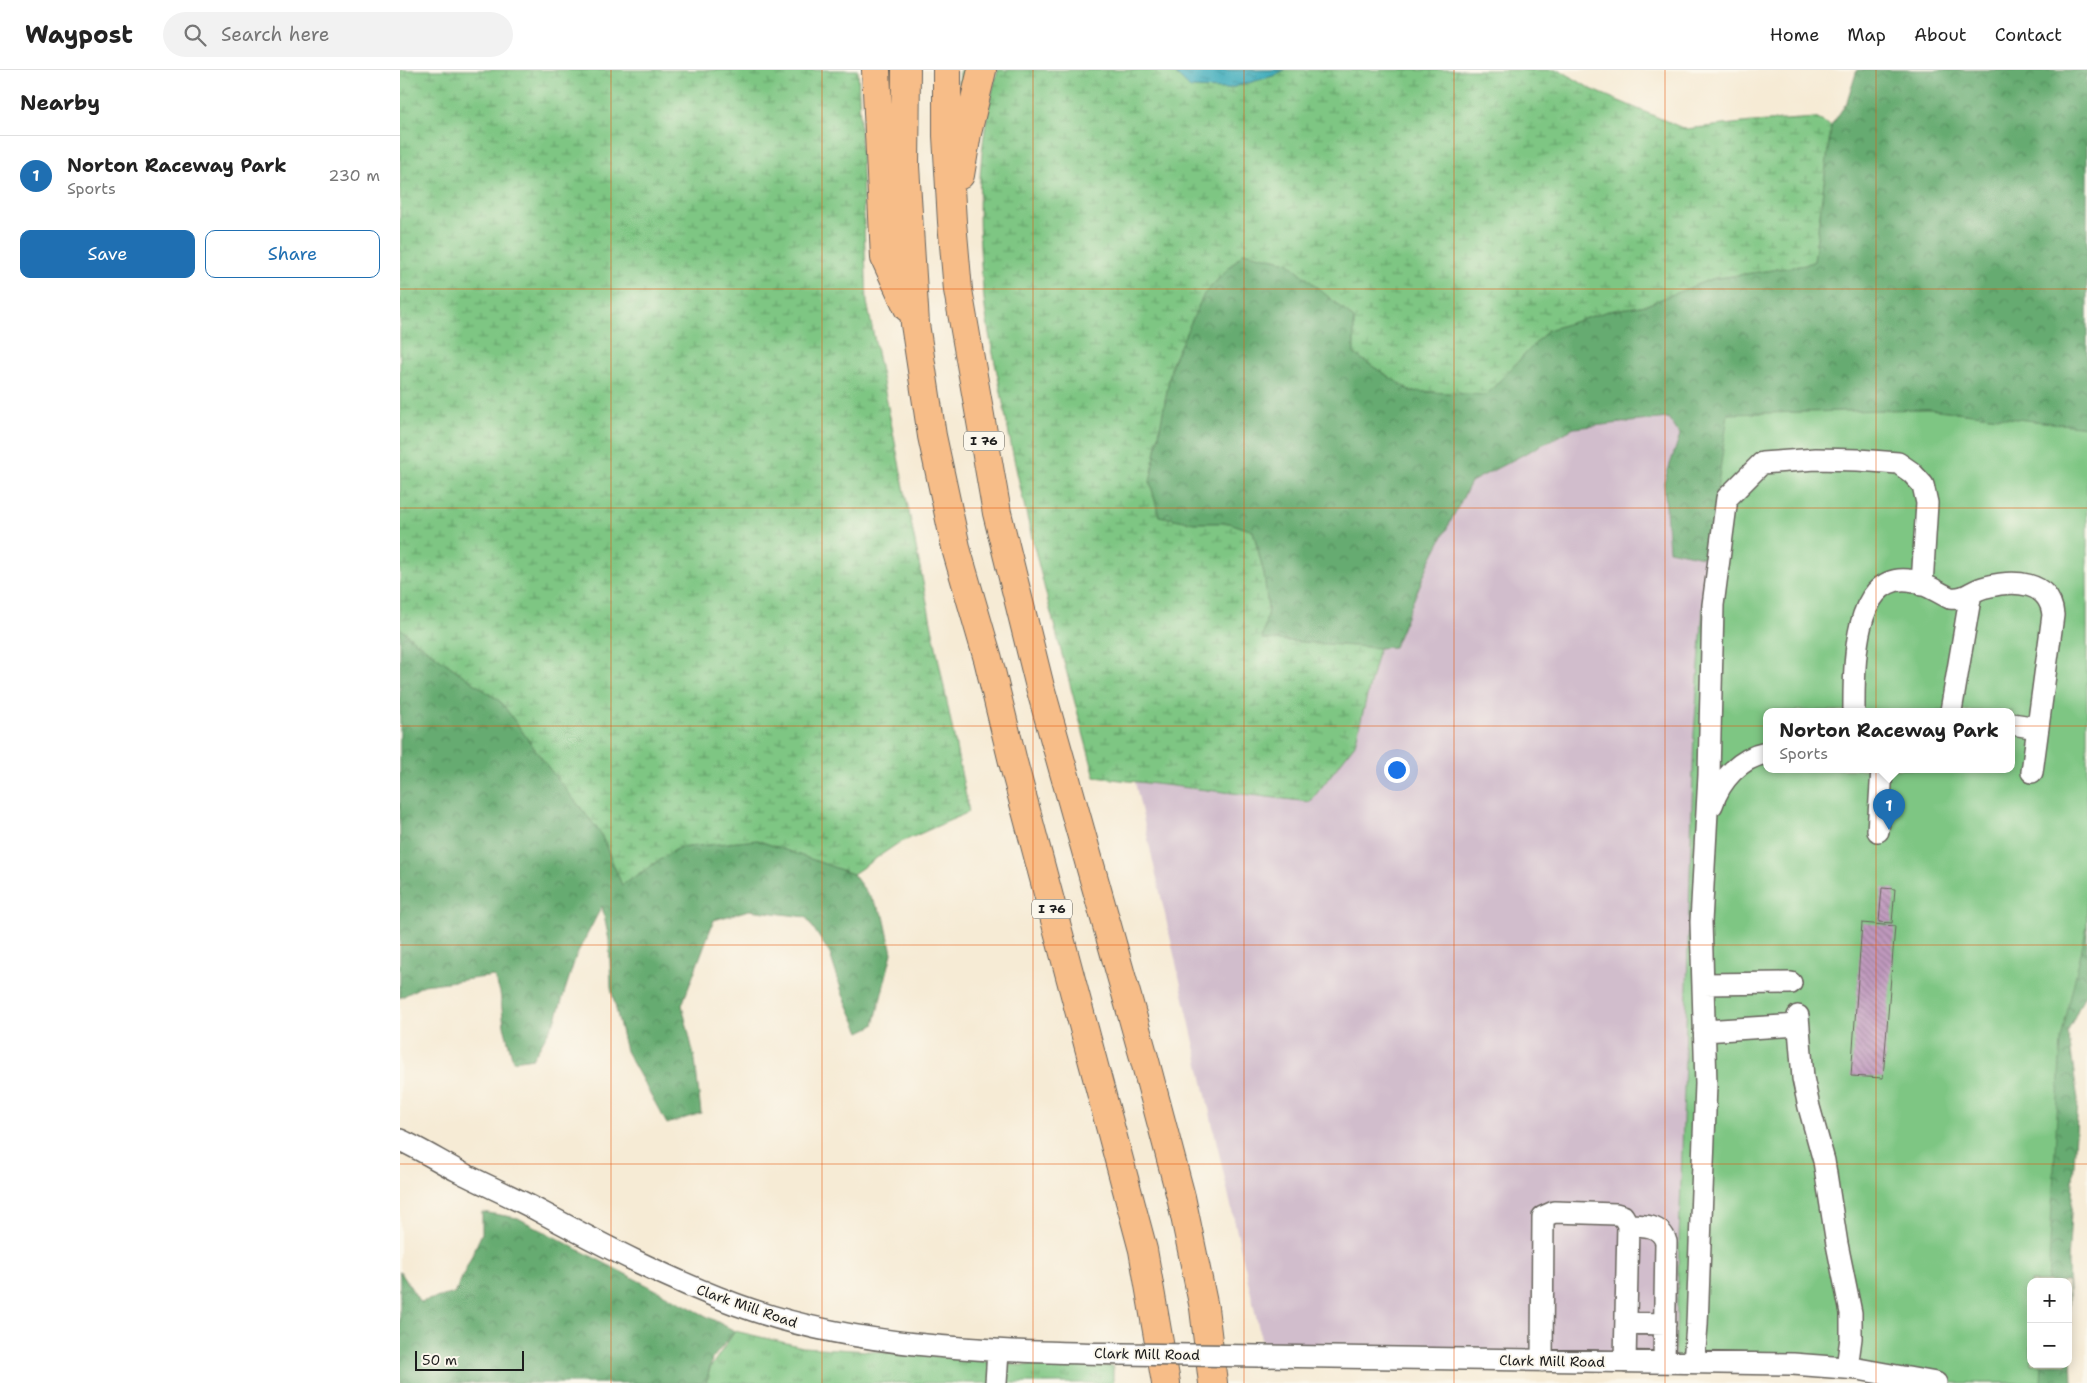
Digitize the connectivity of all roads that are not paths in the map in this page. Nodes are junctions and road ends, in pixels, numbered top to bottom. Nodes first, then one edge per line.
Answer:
1 (876, 70) edge
2 (906, 70) edge
3 (948, 70) edge
4 (982, 70) edge
5 (954, 249) junction
6 (915, 324) junction
7 (1922, 585) junction
8 (1972, 593) junction
9 (1854, 708) edge
10 (1952, 708) edge
11 (2015, 724) edge
12 (2038, 728) junction
13 (1763, 753) edge
14 (2032, 772) dead end
15 (1882, 773) edge
16 (1707, 822) junction
17 (1878, 831) dead end
18 (1792, 983) dead end
19 (1703, 984) junction
20 (1704, 1031) junction
21 (400, 1140) edge
22 (1628, 1225) junction
23 (1626, 1322) junction
24 (1664, 1324) junction
25 (998, 1351) junction
26 (1542, 1360) junction
27 (1625, 1362) junction
28 (1664, 1362) junction
29 (1694, 1362) junction
30 (1848, 1368) junction
31 (996, 1383) edge
32 (1166, 1383) edge
33 (1213, 1383) edge
34 (1936, 1383) edge

1 - 6 highway
2 - 6 highway, I 76
3 - 5 highway, I 76
4 - 5 highway
5 - 33 highway, I 76
6 - 32 highway, I 76
7 - 8 street
7 - 9 street
7 - 16 street
8 - 10 street
8 - 12 street
11 - 12 street
12 - 14 street
13 - 16 street
15 - 17 street
16 - 19 street
18 - 19 street
19 - 20 street
20 - 29 street
20 - 30 street
21 - 25 street, Clark Mill Road
22 - 23 street
22 - 24 street
22 - 26 street
23 - 24 street
23 - 27 street
24 - 28 street
25 - 26 street, Clark Mill Road, bridge
25 - 31 street
26 - 27 street, Clark Mill Road
27 - 28 street, Clark Mill Road
28 - 29 street, Clark Mill Road
29 - 30 street, Clark Mill Road
30 - 34 street, Clark Mill Road

